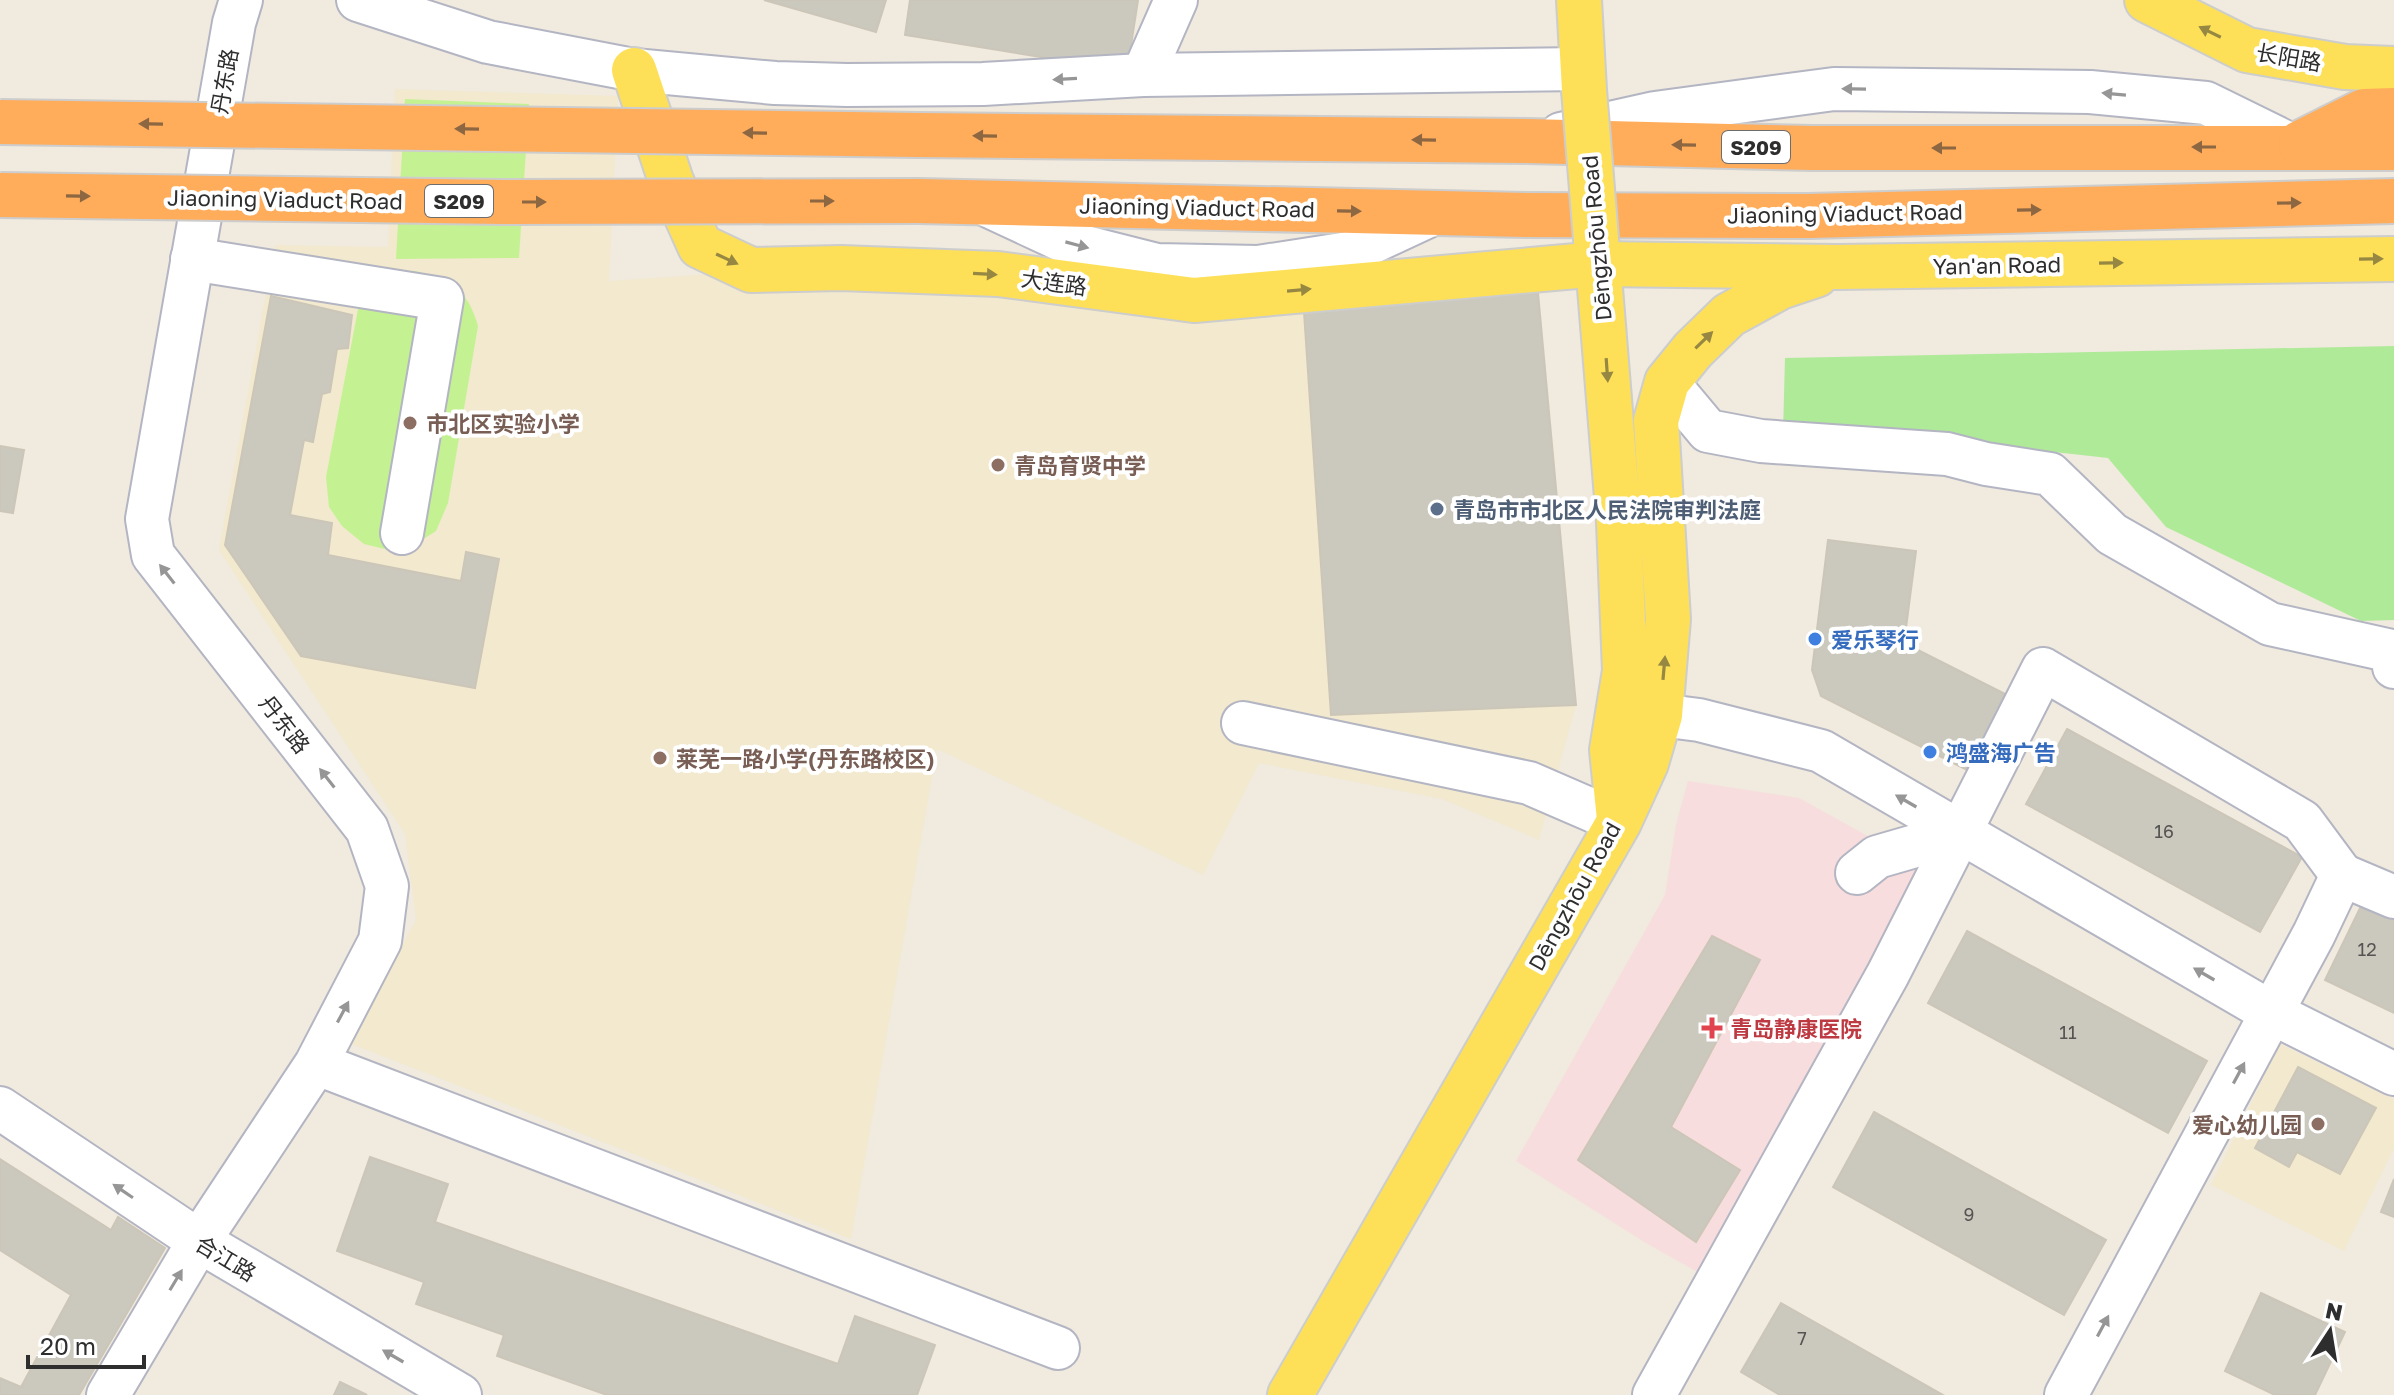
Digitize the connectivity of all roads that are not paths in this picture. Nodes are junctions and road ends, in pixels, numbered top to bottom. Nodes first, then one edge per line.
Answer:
1 (241, 0) edge
2 (358, 0) edge
3 (1176, 0) edge
4 (1579, 0) edge
5 (2147, 0) edge
6 (2394, 69) edge
7 (634, 70) junction
8 (1143, 75) junction
9 (1583, 80) junction
10 (2394, 110) edge
11 (0, 122) edge
12 (1527, 141) junction
13 (2293, 146) junction
14 (2394, 148) edge
15 (0, 195) edge
16 (2394, 201) edge
17 (980, 202) junction
18 (1435, 213) junction
19 (1598, 252) junction
20 (192, 259) junction
21 (2394, 259) edge
22 (1837, 267) junction
23 (1667, 382) junction
24 (402, 533) dead end
25 (2394, 667) edge
26 (1660, 715) junction
27 (1243, 723) dead end
28 (1619, 822) junction
29 (1960, 833) junction
30 (1857, 873) dead end
31 (2342, 875) junction
32 (2394, 897) edge
33 (2272, 1013) junction
34 (328, 1068) dead end
35 (2394, 1074) edge
36 (0, 1108) edge
37 (199, 1241) junction
38 (1058, 1348) dead end
39 (108, 1395) edge
40 (460, 1395) edge
41 (1290, 1395) edge
42 (1654, 1395) edge
43 (2066, 1395) edge

1 - 20 street, 丹东路
2 - 7 street
3 - 8 street
4 - 9 main road, Dēngzhōu Road
6 -> 5 main road, 长阳路
8 -> 7 street
7 -> 19 main road, 大连路
8 - 9 street
9 - 19 main road, Dēngzhōu Road, bridge
10 - 13 highway
12 -> 11 highway, S209, bridge
13 -> 12 highway, S209
13 -> 12 street
13 - 14 highway, S209
15 -> 17 highway, Jiaoning Viaduct Road / S209, bridge
18 -> 16 highway, Jiaoning Viaduct Road / S209
17 -> 18 highway, Jiaoning Viaduct Road / S209
17 -> 18 street
19 - 22 main road, Yan'an Road
19 -> 28 main road, Dēngzhōu Road
20 - 24 street
37 -> 20 street, 丹东路
22 -> 21 main road, Yan'an Road
23 -> 22 main road
23 - 25 street
26 -> 23 main road
26 - 28 main road
29 -> 26 street
27 - 28 street
28 - 41 main road, Dēngzhōu Road
29 - 30 street
29 - 31 street
33 -> 29 street
29 - 42 street
31 - 32 street
31 - 33 street
33 - 35 street
43 -> 33 street
34 - 38 street
37 -> 36 street, 合江路
39 -> 37 street, 丹东路
40 -> 37 street, 合江路

